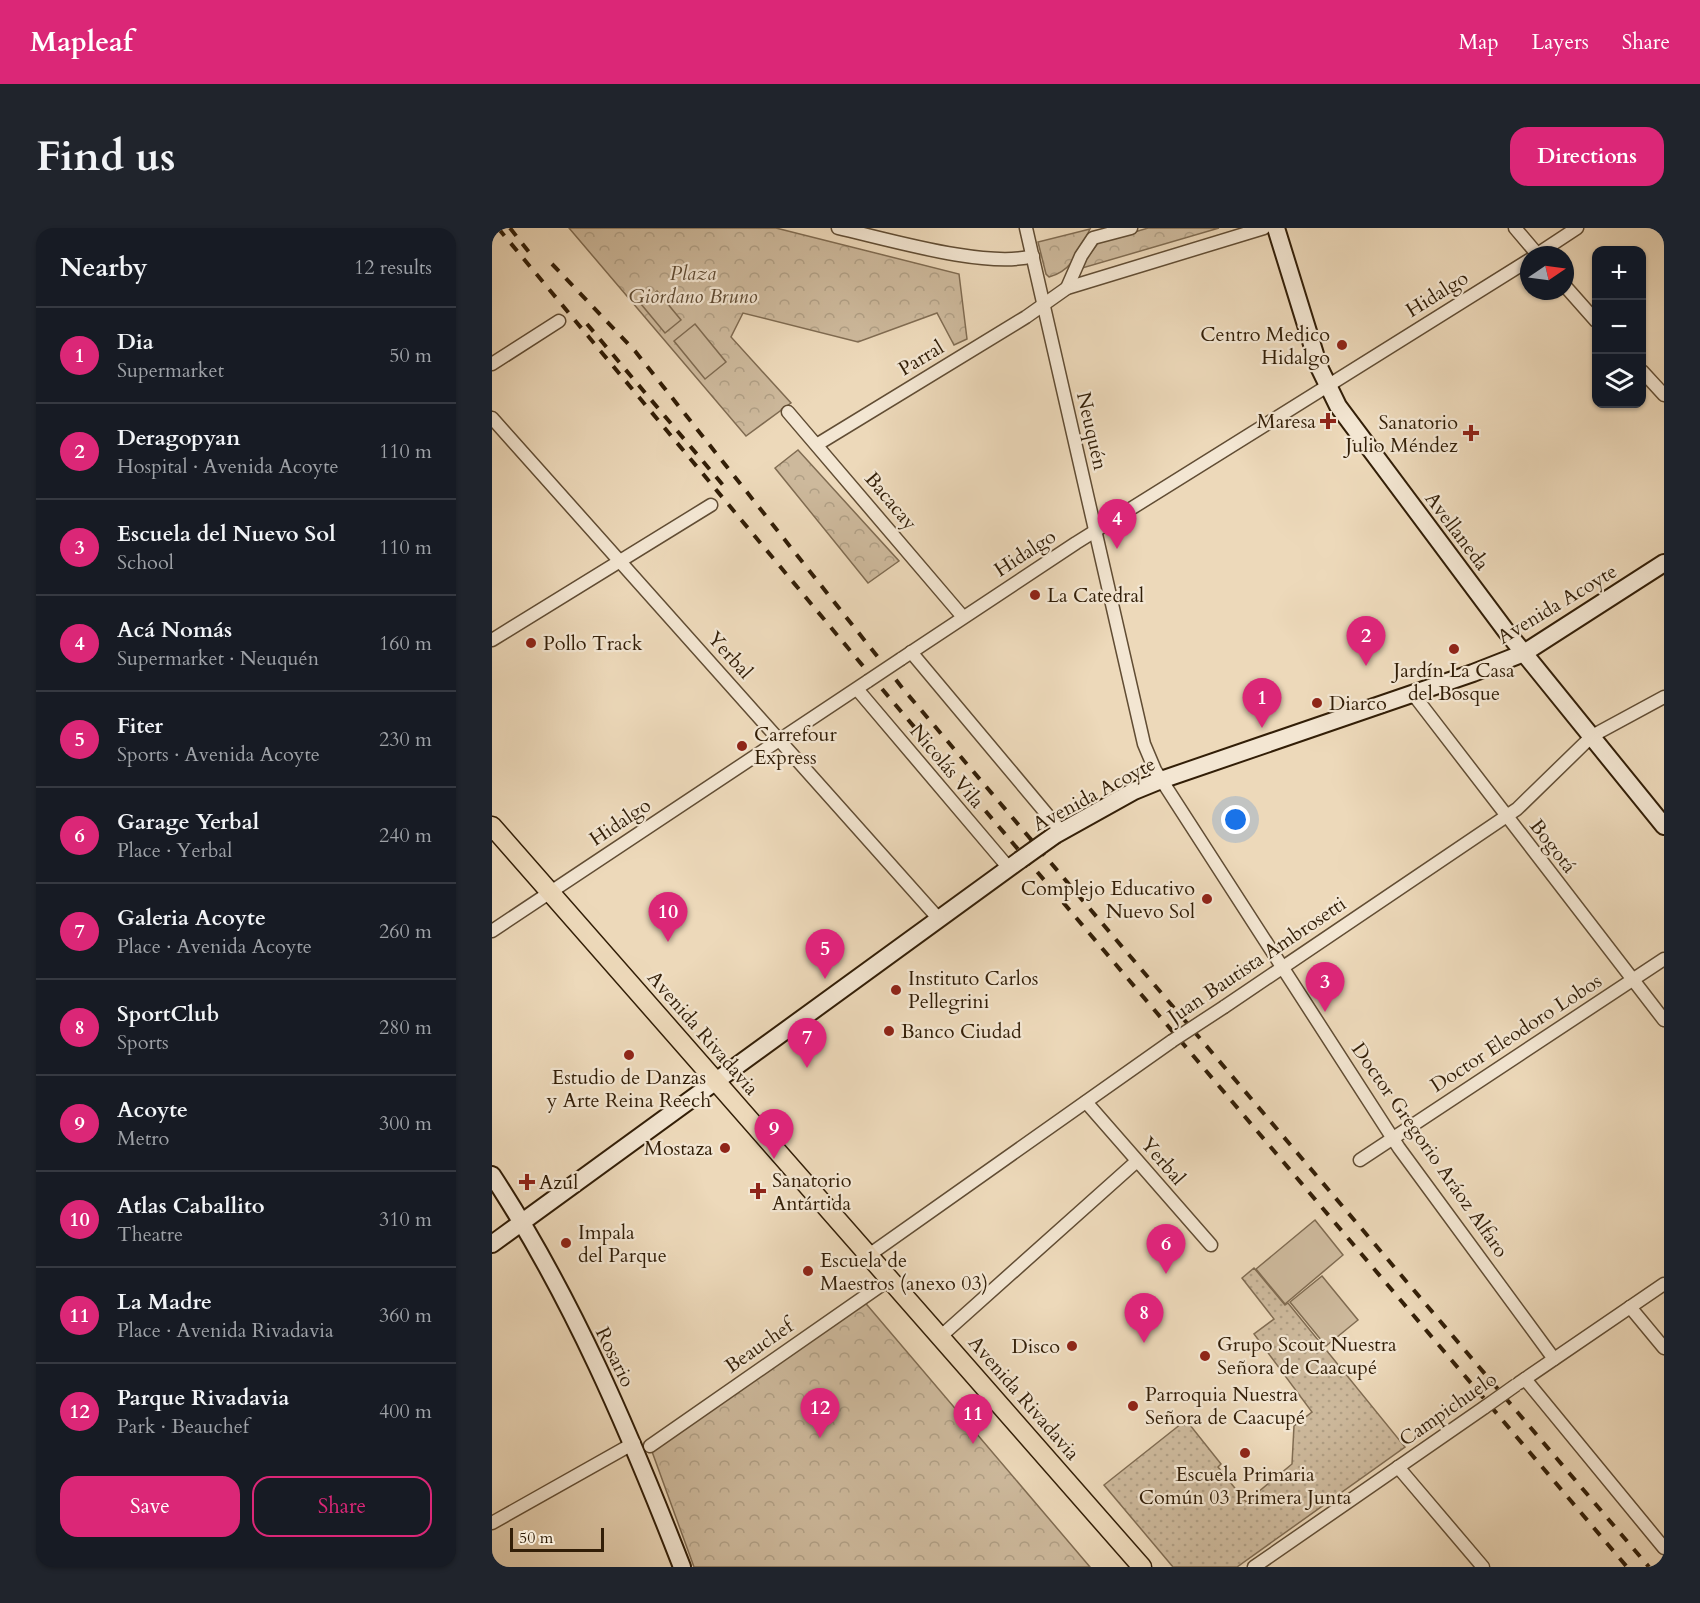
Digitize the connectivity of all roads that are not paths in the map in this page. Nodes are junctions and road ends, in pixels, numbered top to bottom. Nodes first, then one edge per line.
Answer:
1 (838, 228) edge
2 (1026, 228) edge
3 (1131, 228) edge
4 (1264, 228) edge
5 (1276, 228) edge
6 (1515, 228) edge
7 (1577, 228) edge
8 (1528, 246) edge
9 (1550, 246) edge
10 (1033, 256) junction
11 (1520, 265) edge
12 (1066, 288) junction
13 (1574, 296) edge
14 (1044, 304) junction
15 (1592, 316) edge
16 (559, 321) dead end
17 (492, 364) edge
18 (1646, 376) edge
19 (1326, 386) junction
20 (1664, 395) edge
21 (788, 412) dead end
22 (492, 418) edge
23 (818, 444) junction
24 (711, 505) dead end
25 (1096, 532) junction
26 (621, 562) junction
27 (1664, 563) edge
28 (963, 617) junction
29 (492, 640) edge
30 (1524, 653) junction
31 (906, 655) junction
32 (857, 689) junction
33 (1413, 694) junction
34 (1664, 697) edge
35 (1592, 736) junction
36 (780, 740) junction
37 (1161, 780) junction
38 (1506, 817) junction
39 (492, 826) edge
40 (1664, 826) edge
41 (1058, 833) junction
42 (1014, 864) junction
43 (552, 892) junction
44 (938, 918) junction
45 (492, 931) edge
46 (1664, 959) edge
47 (1282, 966) junction
48 (1632, 980) junction
49 (1664, 1020) edge
50 (716, 1083) junction
51 (1086, 1102) junction
52 (1393, 1138) junction
53 (1360, 1160) dead end
54 (1137, 1161) junction
55 (492, 1174) edge
56 (524, 1223) junction
57 (492, 1244) edge
58 (1211, 1245) dead end
59 (869, 1255) junction
60 (890, 1279) junction
61 (1664, 1284) edge
62 (1630, 1307) junction
63 (940, 1337) junction
64 (1664, 1348) edge
65 (1554, 1359) junction
66 (1520, 1382) junction
67 (642, 1444) junction
68 (1398, 1467) junction
69 (492, 1523) edge
70 (1664, 1548) edge
71 (682, 1567) edge
72 (1142, 1567) edge
73 (1254, 1567) edge
74 (1483, 1567) edge

1 - 10 street
2 - 10 street, Neuquén
3 - 12 street
4 - 12 street
5 - 19 main road, Avellaneda
6 - 8 street
7 - 9 street, Hidalgo
10 - 14 street, Neuquén
11 - 19 street, Hidalgo
12 - 14 street, Parral
13 - 15 street
14 - 23 street, Parral
14 - 25 street, Neuquén
16 - 17 street
18 - 20 street
19 - 25 street, Hidalgo
19 - 30 main road, Avellaneda
21 - 23 street, Bacacay
22 - 26 street, Yerbal
23 - 28 street, Bacacay
24 - 26 street
25 - 28 street, Hidalgo
25 - 37 street, Neuquén
26 - 29 street
26 - 36 street, Yerbal
27 - 30 main road, Avenida Acoyte
28 - 31 street, Hidalgo
30 - 33 main road, Avenida Acoyte
30 - 35 main road, Avellaneda
31 - 32 street, Hidalgo, bridge
31 - 41 street
32 - 36 street, Hidalgo
32 - 42 street, Nicolás Vila
33 - 37 main road, Avenida Acoyte
33 - 38 street, Bogotá
34 - 35 street, Juan Bautista Ambrosetti
35 - 38 street, Juan Bautista Ambrosetti
35 - 40 main road, Avellaneda
36 - 43 street, Hidalgo
36 - 44 street, Yerbal
37 - 41 main road, Avenida Acoyte
37 - 47 street, Doctor Gregorio Aráoz Alfaro
38 - 47 street, Juan Bautista Ambrosetti
38 - 48 street, Bogotá
39 - 43 main road, Avenida Rivadavia
41 - 42 main road, Avenida Acoyte, bridge
42 - 44 main road, Avenida Acoyte
43 - 45 street, Hidalgo
43 - 50 main road, Avenida Rivadavia
44 - 50 main road, Avenida Acoyte
46 - 48 street, Doctor Eleodoro Lobos
47 - 51 street, Juan Bautista Ambrosetti, bridge
47 - 52 street, Doctor Gregorio Aráoz Alfaro
48 - 49 street, Bogotá
48 - 52 street, Doctor Eleodoro Lobos
50 - 56 main road, Avenida Acoyte
50 - 59 main road, Avenida Rivadavia
51 - 54 street, Yerbal
51 - 59 street, Juan Bautista Ambrosetti
52 - 53 street, Doctor Eleodoro Lobos
52 - 65 street, Doctor Gregorio Aráoz Alfaro
54 - 58 street, Yerbal
54 - 63 street
55 - 56 main road, Rosario
56 - 57 main road, Avenida Acoyte
56 - 67 main road, Rosario
59 - 60 main road, Avenida Rivadavia
60 - 63 main road, Avenida Rivadavia
60 - 67 street, Beauchef
61 - 62 street, Campichuelo
62 - 64 street
62 - 65 street, Campichuelo
63 - 72 main road, Avenida Rivadavia
65 - 66 street, Campichuelo
66 - 68 street, Campichuelo, bridge
66 - 70 street
67 - 69 street, Beauchef
67 - 71 main road, Rosario
68 - 73 street, Campichuelo
68 - 74 street

